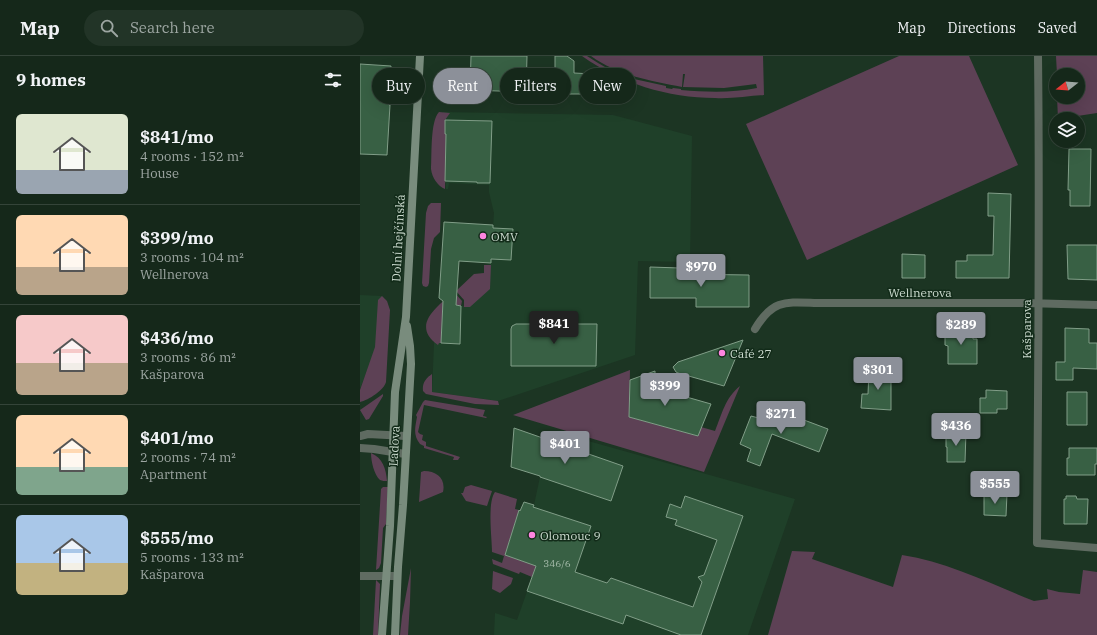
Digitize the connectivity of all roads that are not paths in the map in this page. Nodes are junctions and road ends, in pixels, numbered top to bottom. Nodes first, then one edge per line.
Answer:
1 (420, 56) edge
2 (1038, 56) edge
3 (1038, 304) junction
4 (1097, 305) edge
5 (406, 317) junction
6 (755, 330) dead end
7 (393, 420) joint
8 (393, 435) junction
9 (360, 436) edge
10 (406, 436) junction
11 (360, 448) edge
12 (393, 452) junction
13 (405, 454) junction
14 (1097, 548) edge
15 (360, 576) edge
16 (387, 576) junction
17 (397, 576) junction
18 (382, 635) edge
19 (395, 635) edge

1 - 5 main road, Dolní hejčínská
2 - 3 street, Kašparova
3 - 4 street, Wellnerova
3 - 6 street, Wellnerova
3 - 14 street, Kašparova
5 - 7 main road, Dolní hejčínská
5 - 10 main road, Ladova
7 - 8 main road, Ladova
8 - 9 street
8 - 10 street
8 - 12 main road, Ladova
10 - 13 main road, Ladova
11 - 12 street
12 - 13 street
12 - 16 main road, Ladova
13 - 17 main road, Ladova
15 - 16 street
16 - 17 street
16 - 18 main road, Ladova
17 - 19 main road, Ladova

